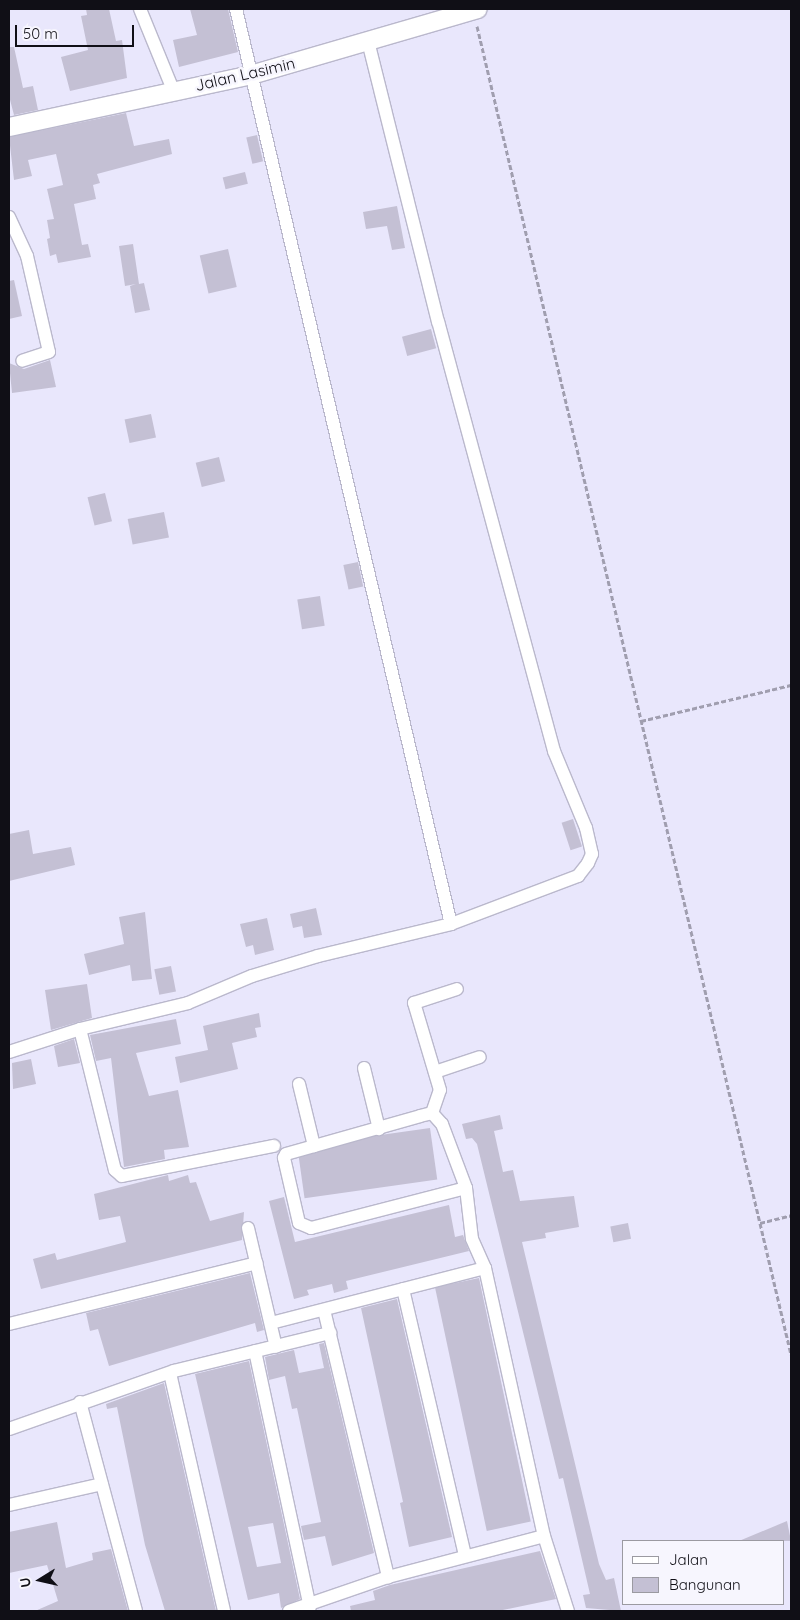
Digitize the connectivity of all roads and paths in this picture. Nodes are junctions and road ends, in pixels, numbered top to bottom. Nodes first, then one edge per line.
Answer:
1 (140, 9) edge
2 (236, 9) edge
3 (475, 9) edge
4 (368, 41) junction
5 (251, 75) junction
6 (173, 90) junction
7 (9, 127) edge
8 (9, 217) edge
9 (13, 242) edge
10 (22, 361) dead end
11 (791, 685) edge
12 (641, 721) junction
13 (451, 924) junction
14 (457, 989) dead end
15 (80, 1029) junction
16 (9, 1052) edge
17 (480, 1057) dead end
18 (364, 1068) dead end
19 (435, 1072) junction
20 (299, 1084) dead end
21 (432, 1114) junction
22 (379, 1129) junction
23 (274, 1146) dead end
24 (314, 1146) junction
25 (466, 1188) junction
26 (791, 1215) edge
27 (760, 1223) junction
28 (248, 1228) dead end
29 (257, 1262) junction
30 (485, 1268) junction
31 (403, 1289) junction
32 (324, 1310) junction
33 (271, 1323) junction
34 (9, 1324) edge
35 (330, 1333) junction
36 (276, 1347) junction
37 (255, 1351) junction
38 (791, 1354) edge
39 (170, 1373) junction
40 (80, 1402) junction
41 (9, 1428) edge
42 (102, 1484) junction
43 (9, 1505) edge
44 (544, 1536) junction
45 (465, 1556) junction
46 (388, 1577) junction
47 (310, 1607) junction
48 (136, 1611) edge
49 (224, 1611) edge
50 (289, 1611) edge
51 (568, 1611) edge

1 - 6 street
2 - 5 street
3 - 4 street, Jalan Lasimin
3 - 12 path
4 - 5 street, Jalan Lasimin
4 - 13 street
5 - 6 street, Jalan Lasimin
5 - 13 street
6 - 7 street, Jalan Lasimin
8 - 9 street
9 - 10 street
11 - 12 path
12 - 27 path
13 - 15 street
14 - 19 street
15 - 16 street
15 - 23 street
17 - 19 street
18 - 22 street
19 - 21 street
20 - 24 street
21 - 22 street
21 - 25 street
22 - 24 street
24 - 25 street
25 - 30 street
26 - 27 path
27 - 38 path
28 - 29 street
29 - 33 street
29 - 34 street
30 - 31 street
30 - 44 street
31 - 32 street
31 - 45 street
32 - 33 street
32 - 35 street
33 - 36 street
35 - 36 street
35 - 46 street
36 - 37 street
37 - 39 street
37 - 47 street
39 - 40 street
39 - 49 street
40 - 41 street
40 - 42 street
42 - 43 street
42 - 48 street
44 - 45 street
44 - 51 street
45 - 46 street
46 - 47 street
47 - 50 street

